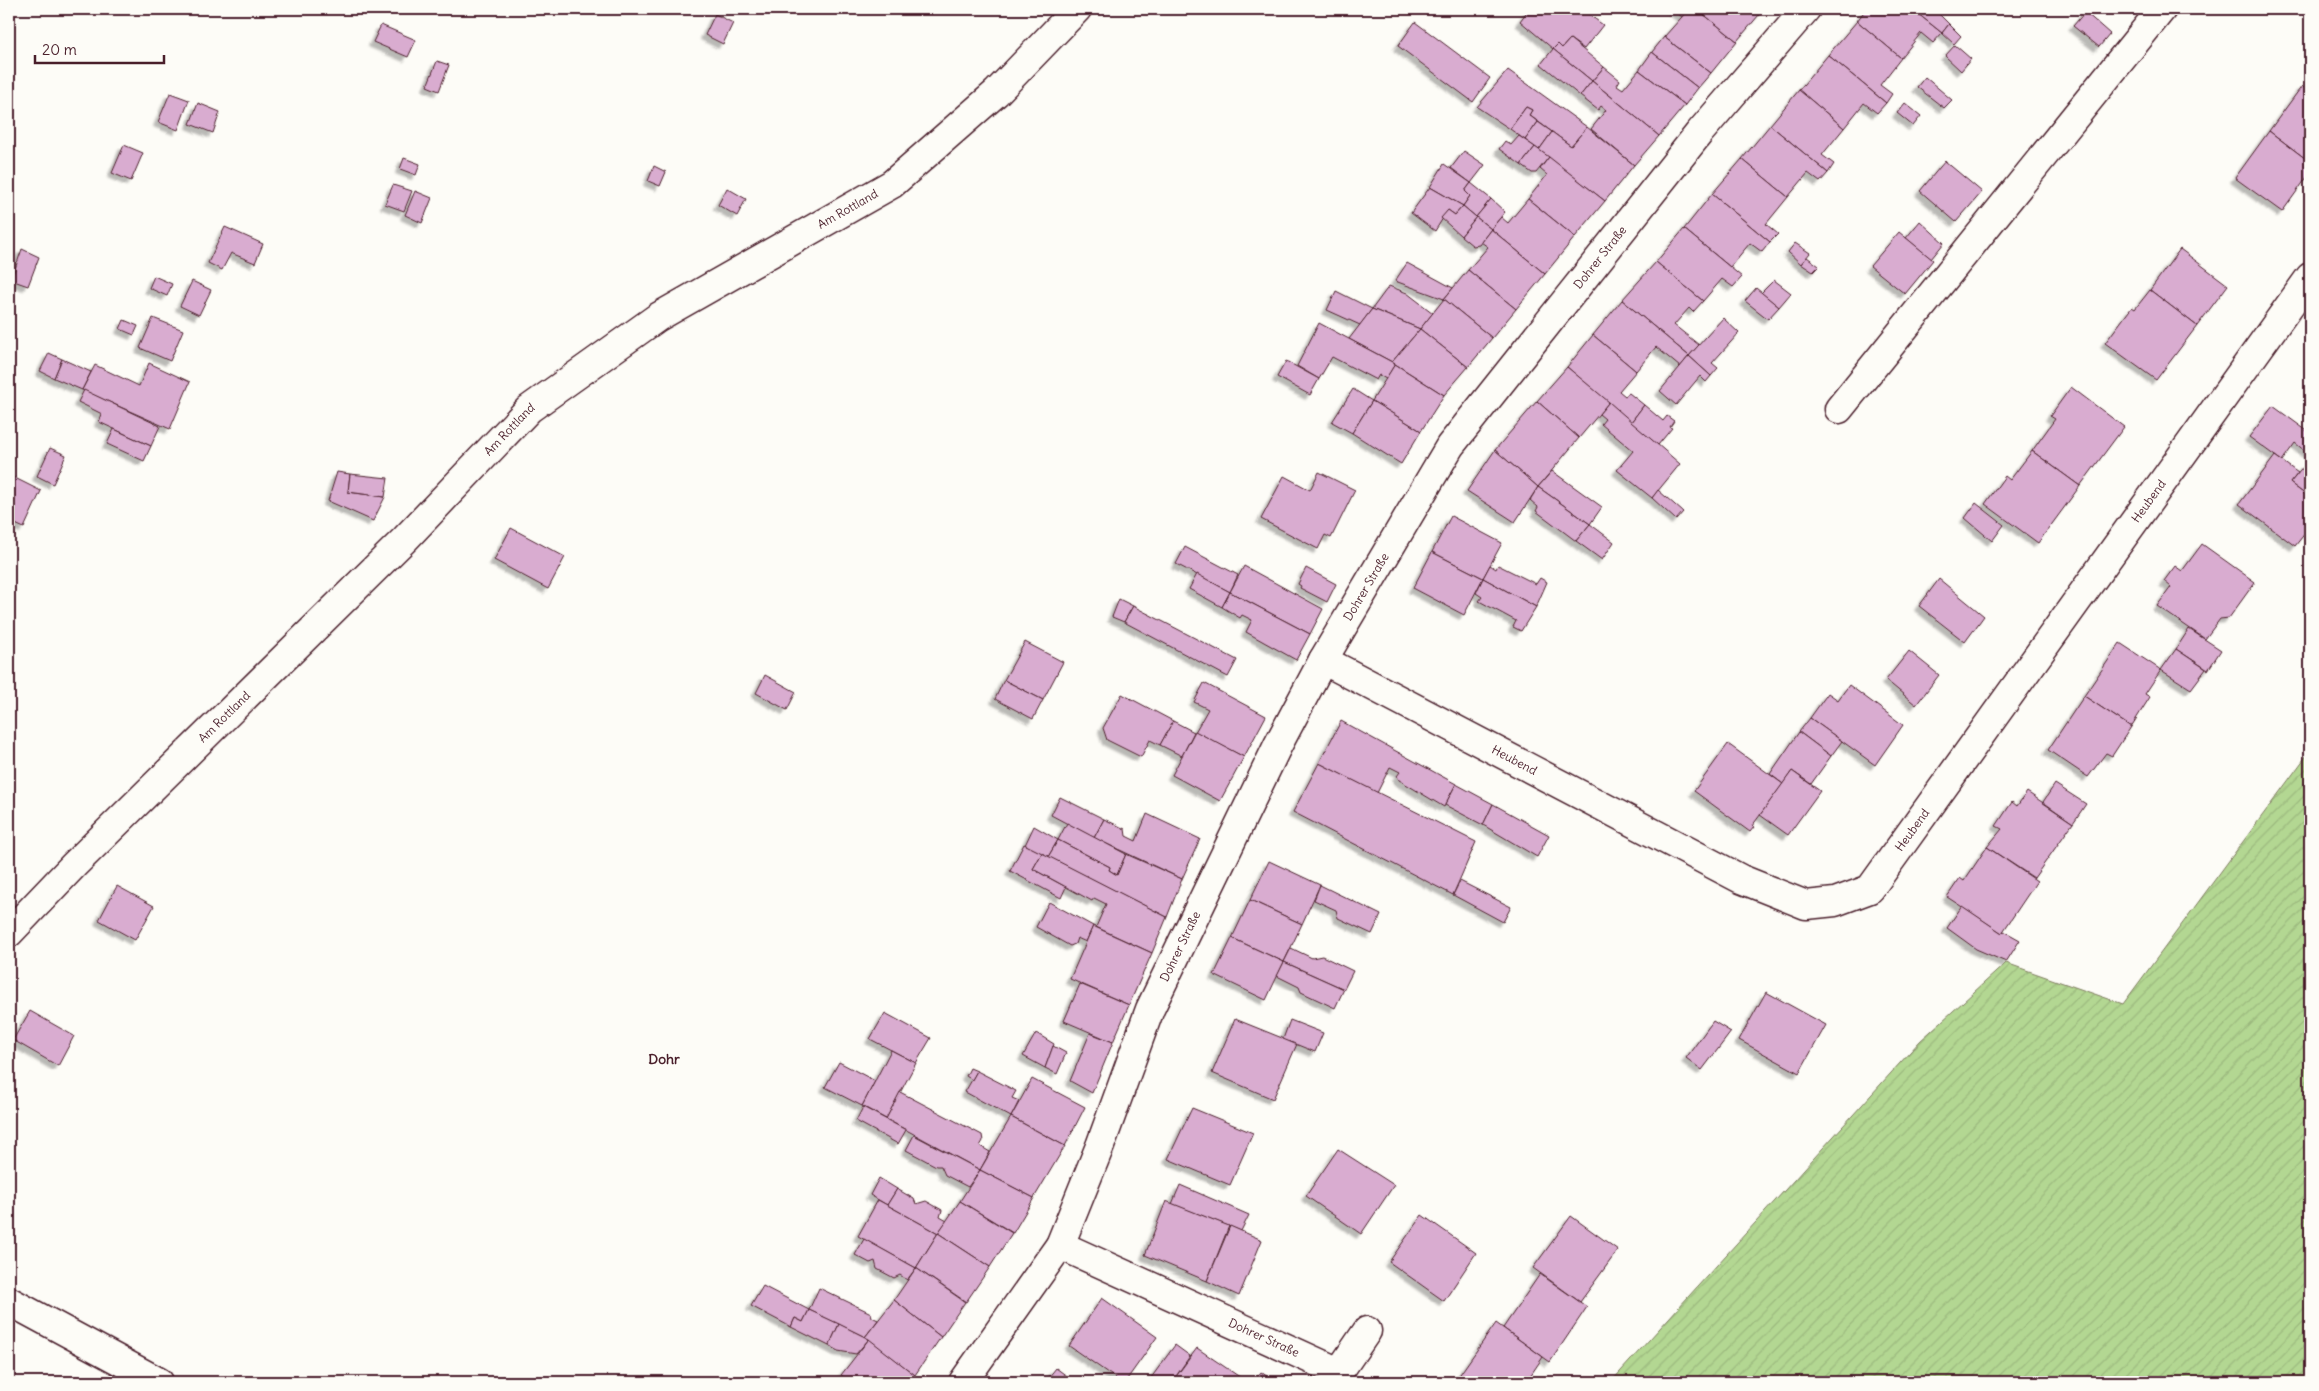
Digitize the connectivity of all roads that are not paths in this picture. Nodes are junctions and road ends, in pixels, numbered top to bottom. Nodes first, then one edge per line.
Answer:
1 (1077, 9) edge
2 (1806, 9) edge
3 (2162, 9) edge
4 (2310, 277) edge
5 (1839, 409) dead end
6 (1323, 660) junction
7 (9, 934) edge
8 (1060, 1245) junction
9 (9, 1301) edge
10 (1367, 1331) dead end
11 (159, 1382) edge
12 (963, 1382) edge

1 - 7 street, Am Rottland
2 - 6 street, Dohrer Straße
3 - 5 street
4 - 6 street, Heubend
6 - 8 street, Dohrer Straße
8 - 10 street, Dohrer Straße
8 - 12 street, Dohrer Straße
9 - 11 street

